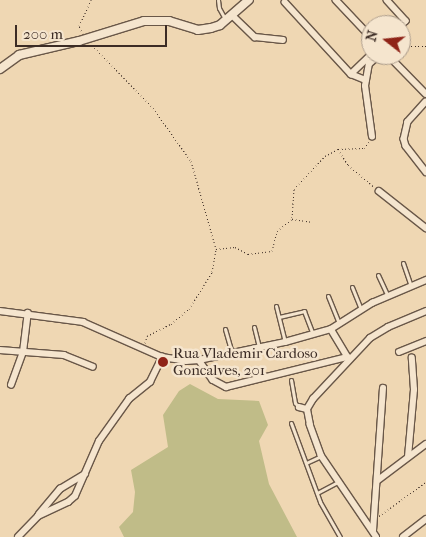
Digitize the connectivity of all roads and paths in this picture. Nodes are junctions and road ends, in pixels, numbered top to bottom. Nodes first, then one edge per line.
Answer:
1 (91, 0) edge
2 (218, 0) edge
3 (249, 0) edge
4 (336, 0) edge
5 (387, 0) edge
6 (285, 2) dead end
7 (401, 15) edge
8 (229, 17) junction
9 (361, 26) edge
10 (87, 39) junction
11 (283, 40) dead end
12 (411, 46) edge
13 (426, 46) edge
14 (361, 64) edge
15 (369, 65) edge
16 (398, 65) edge
17 (0, 69) edge
18 (351, 74) junction
19 (366, 80) junction
20 (426, 94) edge
21 (426, 102) edge
22 (372, 137) joint
23 (338, 149) junction
24 (426, 172) edge
25 (379, 190) joint
26 (292, 219) junction
27 (313, 222) dead end
28 (426, 227) edge
29 (216, 249) junction
30 (403, 263) dead end
31 (378, 275) dead end
32 (426, 280) edge
33 (352, 287) dead end
34 (411, 287) junction
35 (328, 296) dead end
36 (388, 297) junction
37 (276, 306) dead end
38 (361, 309) junction
39 (0, 311) edge
40 (426, 311) edge
41 (28, 314) junction
42 (279, 317) junction
43 (339, 323) junction
44 (254, 326) dead end
45 (225, 328) dead end
46 (331, 329) junction
47 (313, 334) junction
48 (426, 341) edge
49 (285, 342) junction
50 (143, 348) junction
51 (259, 348) junction
52 (0, 350) edge
53 (23, 352) junction
54 (399, 352) dead end
55 (232, 354) junction
56 (162, 357) junction
57 (348, 358) junction
58 (412, 358) dead end
59 (199, 360) junction
60 (93, 366) dead end
61 (291, 380) dead end
62 (11, 385) dead end
63 (383, 388) dead end
64 (299, 407) joint
65 (307, 409) junction
66 (292, 423) dead end
67 (426, 444) edge
68 (321, 456) junction
69 (408, 457) junction
70 (306, 463) junction
71 (85, 474) junction
72 (377, 481) junction
73 (338, 482) junction
74 (426, 482) edge
75 (317, 493) junction
76 (38, 516) junction
77 (426, 519) edge
78 (373, 521) junction
79 (374, 534) edge
80 (18, 537) edge
81 (340, 537) edge
82 (403, 537) edge

1 - 10 path
2 - 8 lane
3 - 8 street
4 - 9 street
5 - 7 street
6 - 18 street
8 - 10 street
8 - 11 street
10 - 17 street
10 - 29 path
12 - 13 path
14 - 18 street
15 - 19 street
16 - 20 street
18 - 19 street
19 - 22 street
21 - 24 street
22 - 23 path
23 - 25 path
23 - 26 path
25 - 28 street
26 - 27 path
26 - 29 path
29 - 50 path
30 - 34 lane
31 - 36 lane
32 - 34 street
33 - 38 lane
34 - 36 street
35 - 43 lane
36 - 38 street
37 - 42 lane
38 - 43 street
39 - 41 street
40 - 57 street
41 - 50 street
41 - 53 street
42 - 47 lane
42 - 49 lane
43 - 46 street
44 - 51 lane
45 - 55 lane
46 - 47 street
46 - 57 street
47 - 49 street
48 - 54 street
49 - 51 street
50 - 56 street
51 - 55 street
52 - 53 street
53 - 60 street
53 - 62 street
55 - 59 street
56 - 59 street
56 - 71 street
57 - 59 street
57 - 65 street
58 - 69 street
61 - 64 lane
63 - 72 street
64 - 65 street
65 - 68 street
66 - 70 lane
67 - 69 street
68 - 70 lane
68 - 73 street
69 - 72 street
70 - 75 lane
71 - 76 street
71 - 76 street
72 - 78 street
73 - 75 lane
73 - 79 street
74 - 78 path
75 - 81 lane
76 - 80 street
77 - 82 street
78 - 79 street

